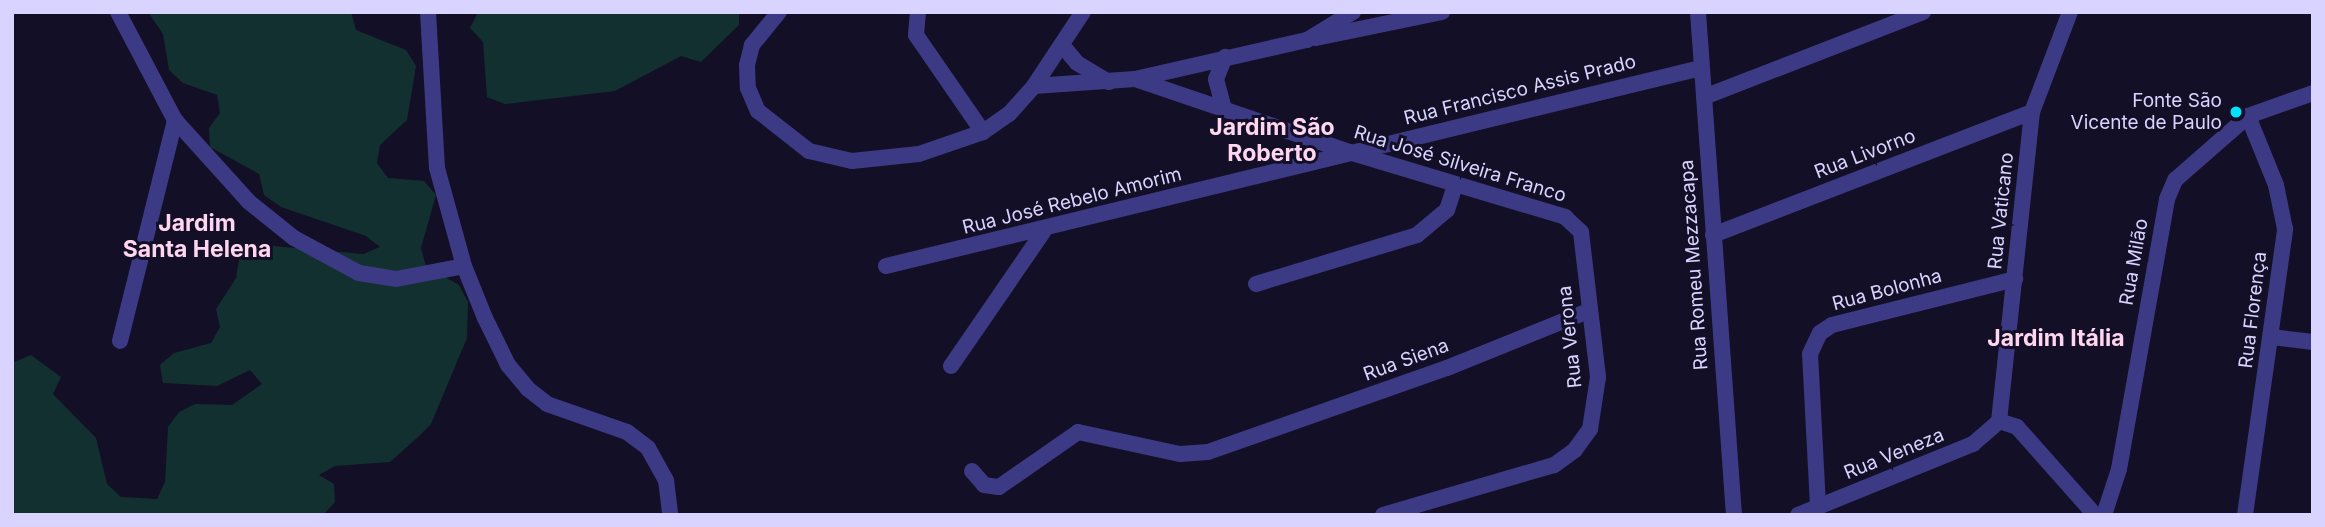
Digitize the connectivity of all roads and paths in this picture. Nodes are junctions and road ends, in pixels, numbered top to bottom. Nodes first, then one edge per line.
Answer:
1 (118, 12) edge
2 (428, 12) edge
3 (779, 12) edge
4 (918, 12) edge
5 (1083, 12) edge
6 (1354, 12) edge
7 (1698, 12) edge
8 (1923, 12) edge
9 (2070, 12) edge
10 (1429, 13) edge
11 (1365, 32) junction
12 (1307, 40) junction
13 (1062, 45) junction
14 (1226, 57) junction
15 (1701, 68) junction
16 (1135, 79) junction
17 (1111, 83) junction
18 (1034, 86) junction
19 (2313, 93) edge
20 (1704, 97) junction
21 (1224, 109) junction
22 (2032, 112) junction
23 (2248, 116) junction
24 (175, 120) junction
25 (983, 132) junction
26 (1349, 152) junction
27 (1455, 186) junction
28 (1574, 223) joint
29 (1043, 232) junction
30 (1713, 235) junction
31 (464, 266) junction
32 (886, 266) dead end
33 (2015, 279) junction
34 (1256, 284) dead end
35 (1588, 311) junction
36 (2272, 337) junction
37 (120, 341) dead end
38 (2313, 342) edge
39 (951, 366) dead end
40 (1999, 421) junction
41 (972, 471) dead end
42 (1818, 506) junction
43 (670, 515) edge
44 (1382, 515) edge
45 (1734, 515) edge
46 (1798, 515) edge
47 (2095, 515) edge
48 (2104, 515) edge
49 (2245, 515) edge

1 - 24 street
2 - 31 street
3 - 25 street
4 - 25 street
5 - 13 street
6 - 11 street
6 - 12 street
7 - 15 street, Rua Romeu Mezzacapa
8 - 20 street
9 - 22 street, Rua Vaticano
10 - 11 street
11 - 12 street
12 - 14 street
13 - 17 street
13 - 18 street
14 - 16 street
14 - 21 street
15 - 20 street, Rua Romeu Mezzacapa
15 - 26 street, Rua Francisco Assis Prado
16 - 17 street
16 - 21 street, Rua José Silveira Franco
17 - 18 street
18 - 25 street
19 - 23 street, Rua Milão
20 - 30 street, Rua Romeu Mezzacapa
21 - 26 street, Rua José Silveira Franco
22 - 30 street, Rua Livorno
22 - 33 street, Rua Vaticano
23 - 36 street, Rua Florença
23 - 48 street, Rua Milão
24 - 31 street
24 - 37 street
26 - 27 street, Rua José Silveira Franco
26 - 29 street, Rua José Rebelo Amorim
27 - 28 street, Rua José Silveira Franco
27 - 34 street
28 - 35 street, Rua Verona
29 - 32 street, Rua José Rebelo Amorim
29 - 39 street
30 - 45 street, Rua Romeu Mezzacapa
31 - 43 street
33 - 40 street, Rua Vaticano
33 - 42 street, Rua Bolonha
35 - 41 street, Rua Siena
35 - 44 street, Rua Verona
36 - 38 street
36 - 49 street, Rua Florença
40 - 42 street, Rua Veneza
40 - 47 street
42 - 46 street, Rua Veneza

